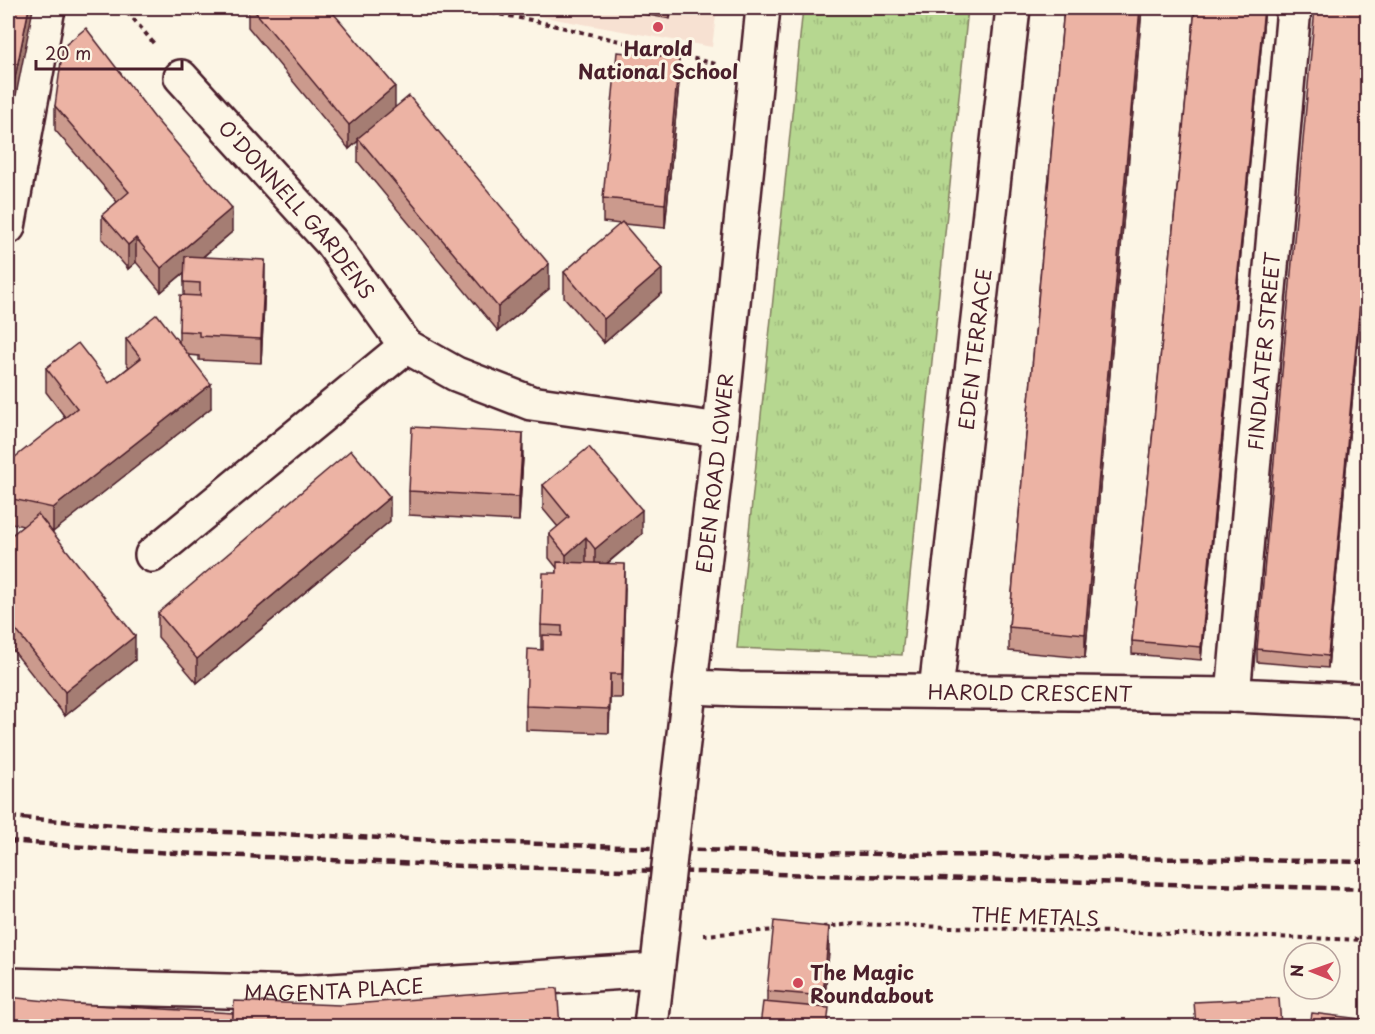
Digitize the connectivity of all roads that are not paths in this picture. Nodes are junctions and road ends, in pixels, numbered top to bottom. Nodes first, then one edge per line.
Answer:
1 (48, 8) edge
2 (763, 8) edge
3 (1013, 8) edge
4 (1294, 8) edge
5 (181, 77) road end
6 (8, 227) edge
7 (406, 346) junction
8 (720, 430) junction
9 (152, 555) dead end
10 (692, 687) junction
11 (936, 691) junction
12 (1233, 695) junction
13 (1368, 701) edge
14 (657, 970) junction
15 (8, 985) edge
16 (651, 1026) edge

1 - 6 street
2 - 8 street, EDEN ROAD LOWER
3 - 11 street, EDEN TERRACE
4 - 12 street, FINDLATER STREET
5 - 7 street, O'DONNELL GARDENS
7 - 8 street, O'DONNELL GARDENS
7 - 9 street
8 - 10 street, EDEN ROAD LOWER
10 - 11 street, HAROLD CRESCENT
10 - 14 street, EDEN ROAD LOWER, bridge
11 - 12 street, HAROLD CRESCENT
12 - 13 street, HAROLD CRESCENT
14 - 15 street, MAGENTA PLACE
14 - 16 street, EDEN ROAD LOWER

